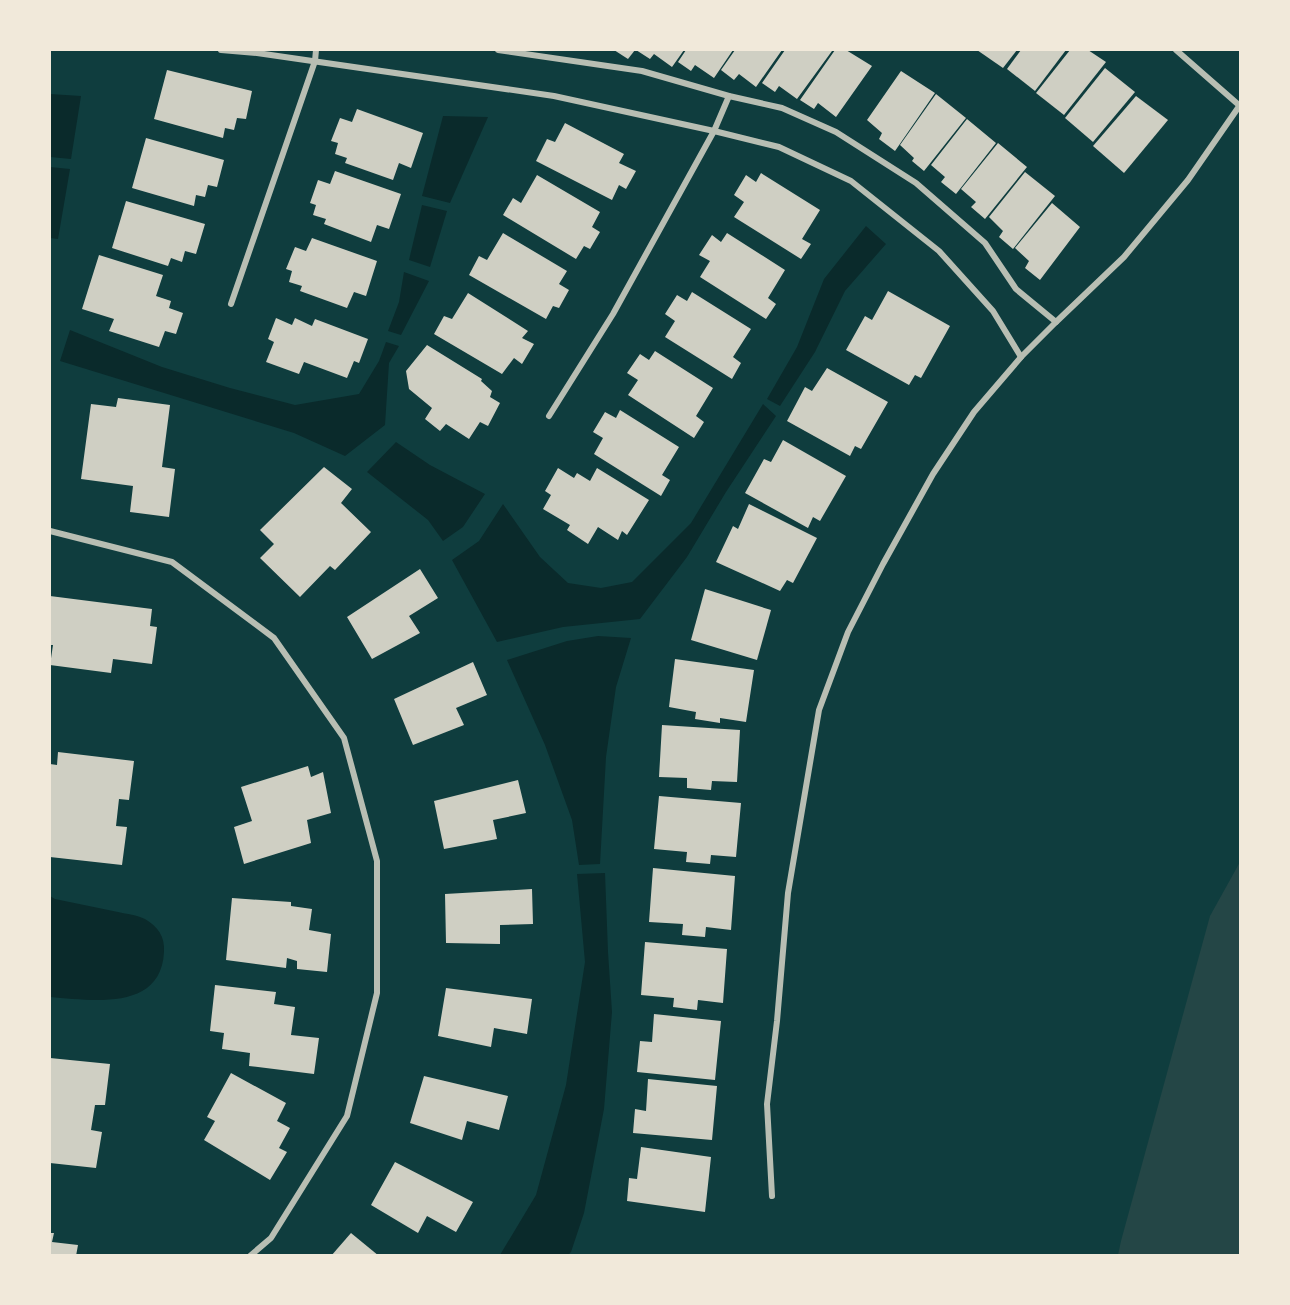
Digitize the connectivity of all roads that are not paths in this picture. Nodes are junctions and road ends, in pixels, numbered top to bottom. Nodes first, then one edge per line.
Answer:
1 (221, 50) edge
2 (316, 50) edge
3 (498, 50) edge
4 (1176, 50) edge
5 (315, 62) junction
6 (729, 96) junction
7 (1240, 105) edge
8 (714, 131) junction
9 (231, 304) dead end
10 (1056, 322) junction
11 (1021, 357) junction
12 (549, 416) dead end
13 (50, 531) edge
14 (772, 1196) dead end
15 (250, 1256) edge

1 - 5 street
2 - 5 street
3 - 6 street
4 - 7 street
5 - 8 street
5 - 9 street
6 - 8 street
6 - 10 street
7 - 10 street
8 - 11 street
8 - 12 street
10 - 11 street
11 - 14 street
13 - 15 street

